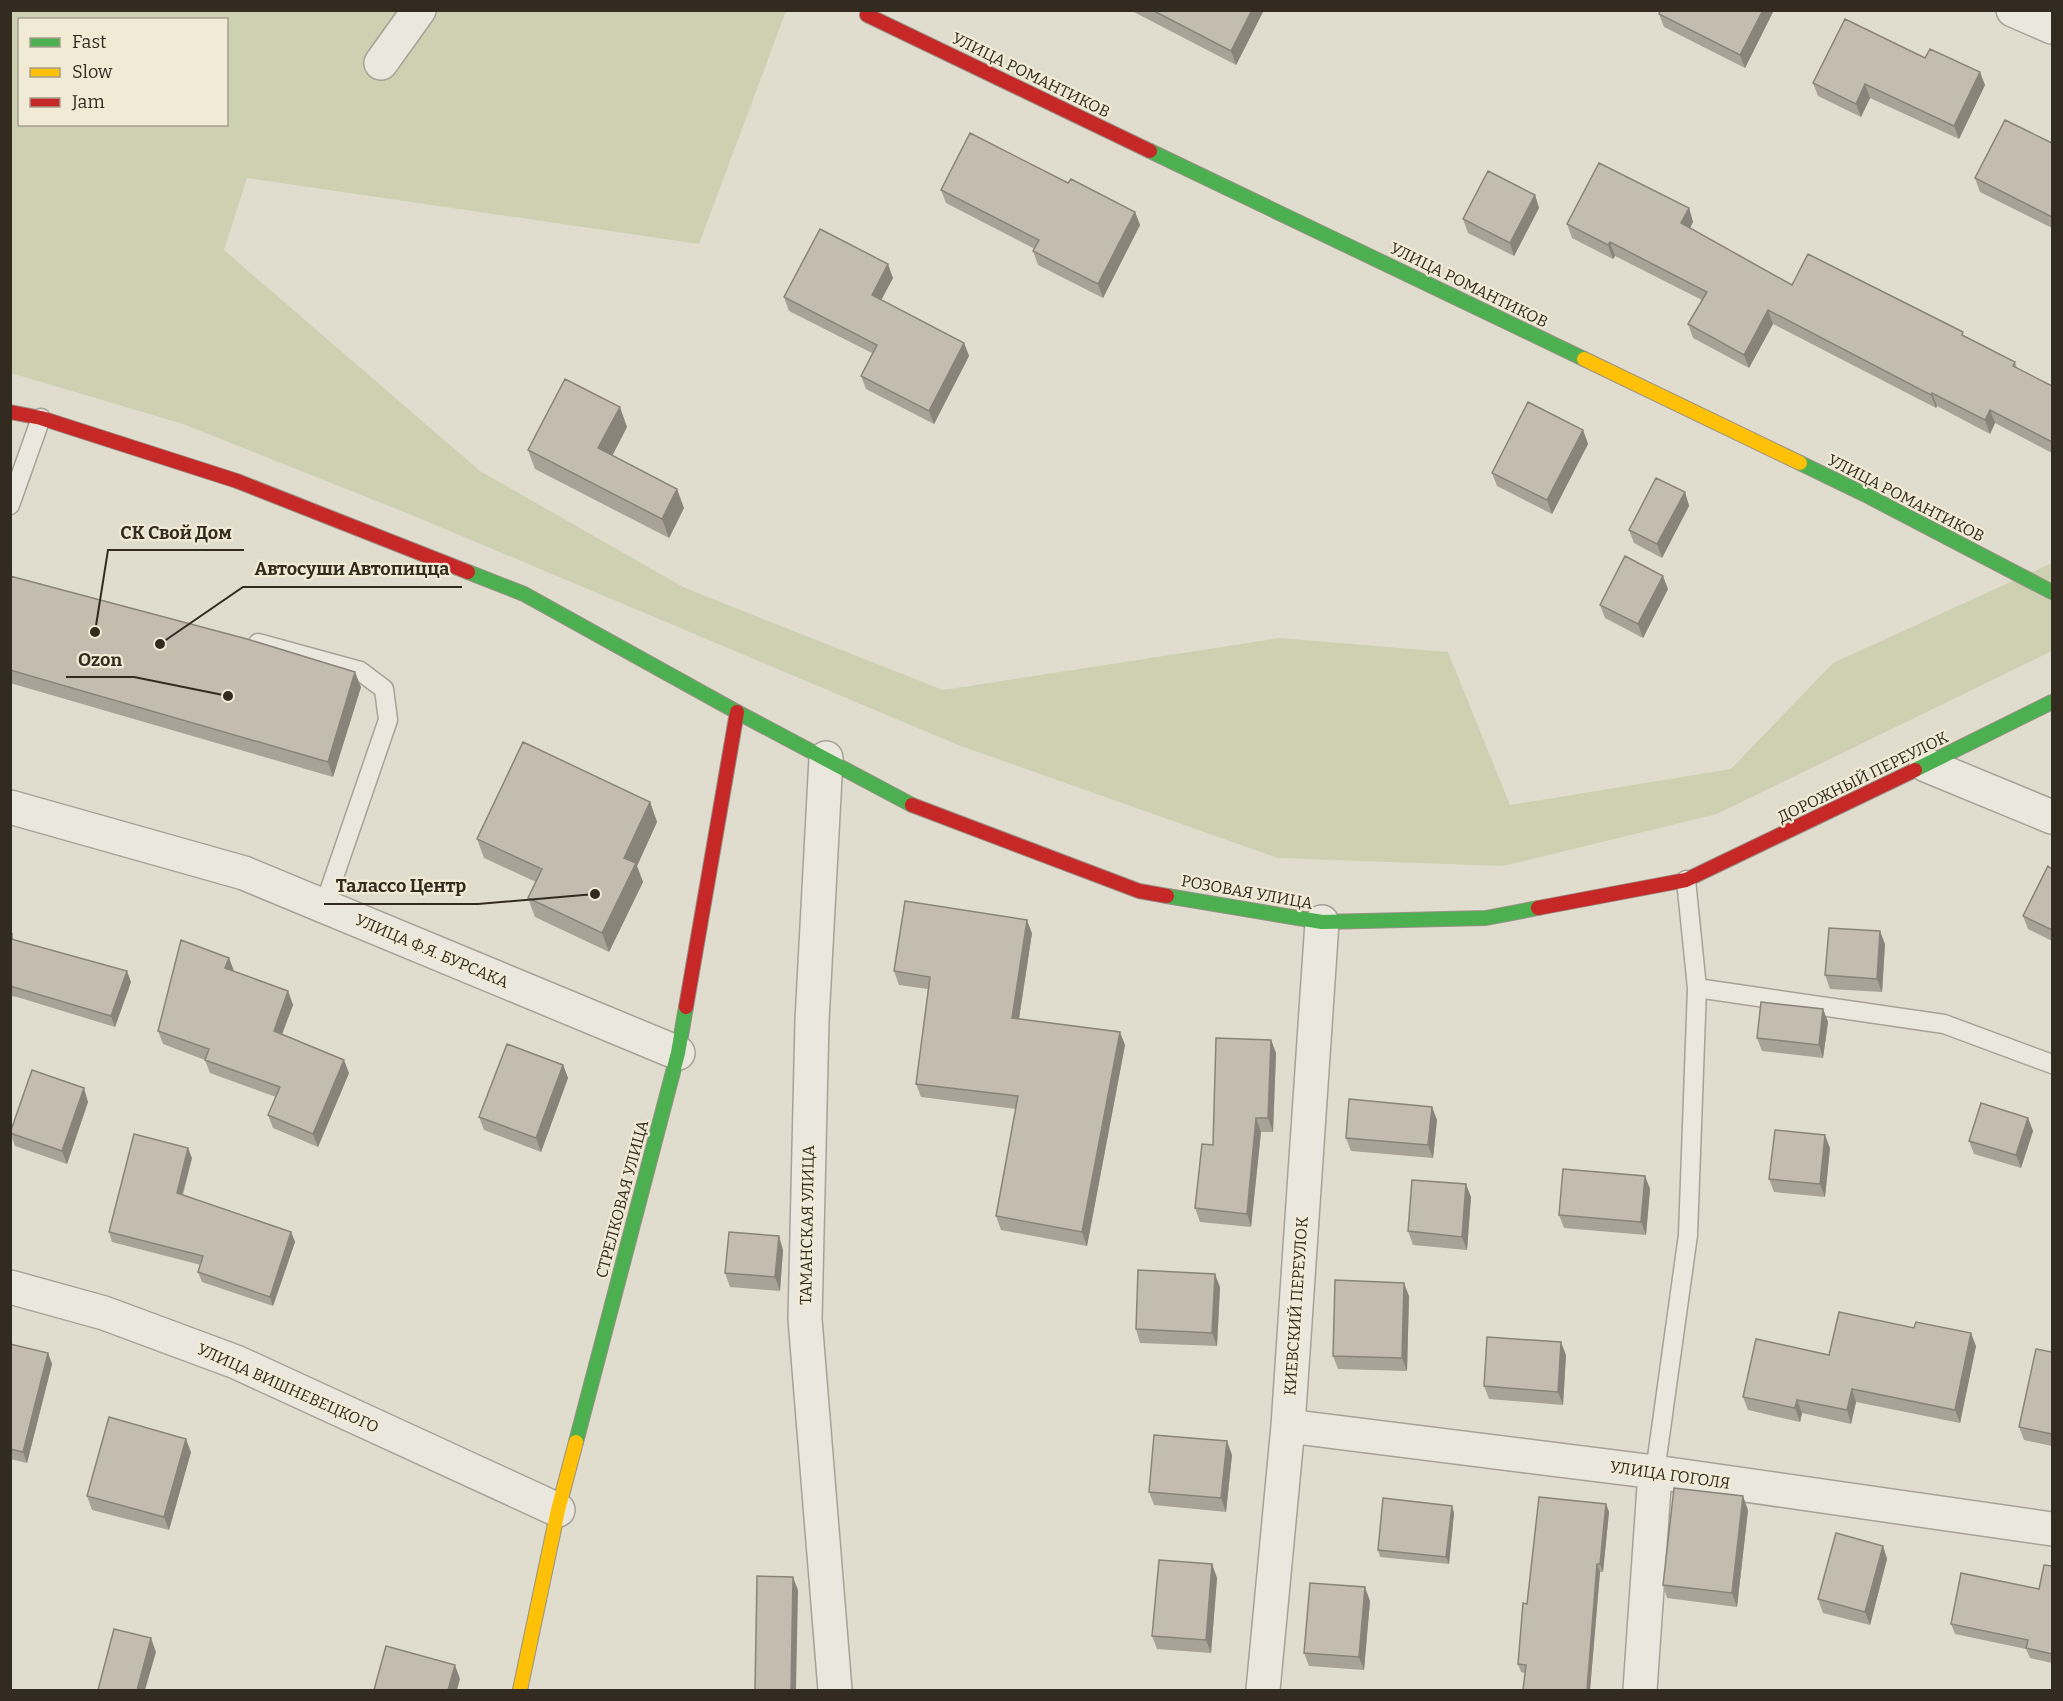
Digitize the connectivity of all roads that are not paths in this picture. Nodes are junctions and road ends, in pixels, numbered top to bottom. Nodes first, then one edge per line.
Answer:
1 (419, 10) edge
2 (2013, 10) edge
3 (867, 15) dead end
4 (2052, 27) edge
5 (381, 63) dead end
6 (10, 412) edge
7 (41, 418) junction
8 (10, 505) edge
9 (2052, 592) edge
10 (236, 638) edge
11 (2052, 702) edge
12 (737, 712) junction
13 (826, 758) junction
14 (1926, 765) junction
15 (10, 807) edge
16 (2052, 817) edge
17 (1686, 880) junction
18 (324, 906) junction
19 (1322, 922) junction
20 (1697, 988) junction
21 (678, 1053) junction
22 (2052, 1064) edge
23 (10, 1287) edge
24 (1288, 1426) junction
25 (1655, 1472) junction
26 (558, 1510) junction
27 (2052, 1529) edge
28 (520, 1690) edge
29 (835, 1690) edge
30 (1263, 1690) edge
31 (1640, 1690) edge

1 - 5 street
2 - 4 street
3 - 9 street, УЛИЦА РОМАНТИКОВ
6 - 7 street, РОЗОВАЯ УЛИЦА
7 - 8 lane
7 - 12 street, РОЗОВАЯ УЛИЦА
10 - 18 lane
11 - 14 street, ДОРОЖНЫЙ ПЕРЕУЛОК
12 - 13 street, РОЗОВАЯ УЛИЦА
12 - 21 street, СТРЕЛКОВАЯ УЛИЦА
13 - 19 street, РОЗОВАЯ УЛИЦА
13 - 29 street, ТАМАНСКАЯ УЛИЦА
14 - 16 street
14 - 17 street, ДОРОЖНЫЙ ПЕРЕУЛОК
15 - 18 street, УЛИЦА Ф.Я. БУРСАКА
17 - 19 street, РОЗОВАЯ УЛИЦА
17 - 20 lane
18 - 21 street, УЛИЦА Ф.Я. БУРСАКА
19 - 24 street, КИЕВСКИЙ ПЕРЕУЛОК
20 - 22 lane
20 - 25 lane
21 - 26 street, СТРЕЛКОВАЯ УЛИЦА
23 - 26 street, УЛИЦА ВИШНЕВЕЦКОГО
24 - 25 street, УЛИЦА ГОГОЛЯ
24 - 30 street, КИЕВСКИЙ ПЕРЕУЛОК
25 - 27 street, УЛИЦА ГОГОЛЯ
25 - 31 street
26 - 28 street, СТРЕЛКОВАЯ УЛИЦА

